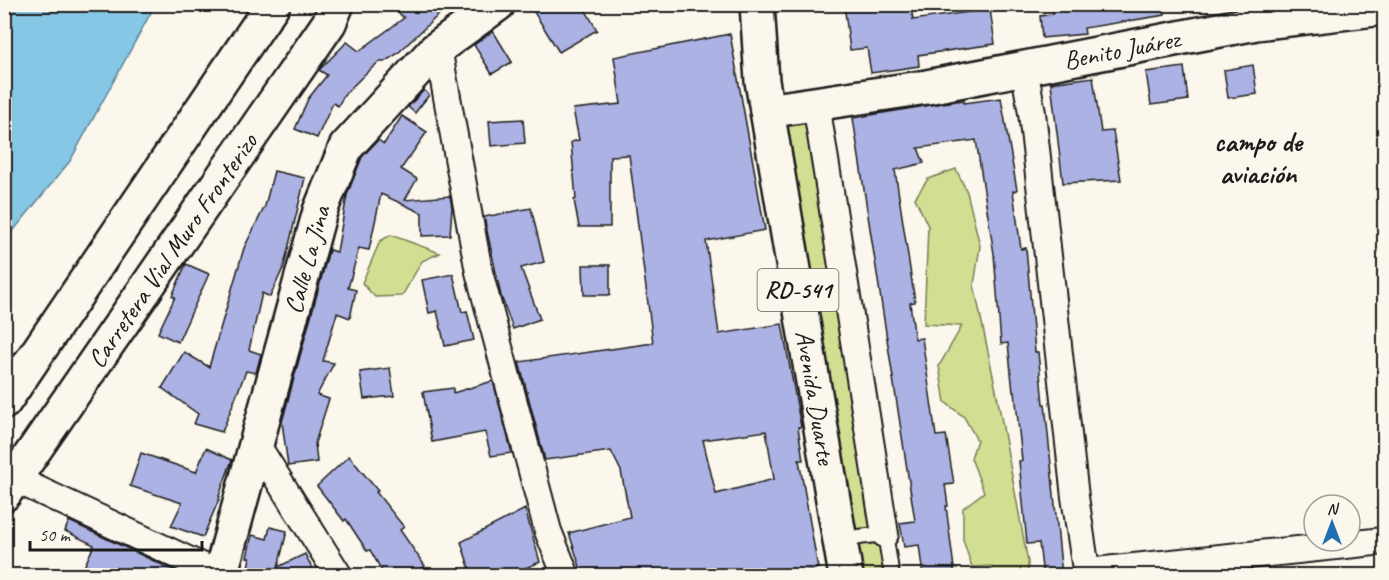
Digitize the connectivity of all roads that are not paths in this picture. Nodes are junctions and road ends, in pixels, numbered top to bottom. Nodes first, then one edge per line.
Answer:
1 (273, 4) edge
2 (337, 4) edge
3 (498, 4) edge
4 (757, 4) edge
5 (1384, 8) edge
6 (438, 48) junction
7 (1024, 67) junction
8 (816, 104) junction
9 (767, 111) junction
10 (4, 402) edge
11 (256, 444) junction
12 (10, 487) edge
13 (885, 534) junction
14 (841, 539) junction
15 (1384, 542) edge
16 (1087, 574) edge
17 (220, 575) edge
18 (339, 576) edge
19 (566, 576) edge
20 (846, 576) edge
21 (892, 576) edge

1 - 10 main road, Carretera Vial Muro Fronterizo
2 - 12 main road, Carretera Vial Muro Fronterizo
3 - 6 main road, Calle La Jina
4 - 9 main road, Avenida Duarte / RD-541
5 - 7 main road, Benito Juárez
6 - 11 main road, Calle La Jina
6 - 19 street
7 - 8 main road, Benito Juárez
7 - 16 street
8 - 9 main road, Benito Juárez
8 - 13 street
9 - 14 main road, Avenida Duarte / RD-541
11 - 17 main road, Calle La Jina
11 - 18 street
12 - 17 street
13 - 14 lane
13 - 21 lane
14 - 20 main road, Avenida Duarte / RD-541
15 - 16 street

